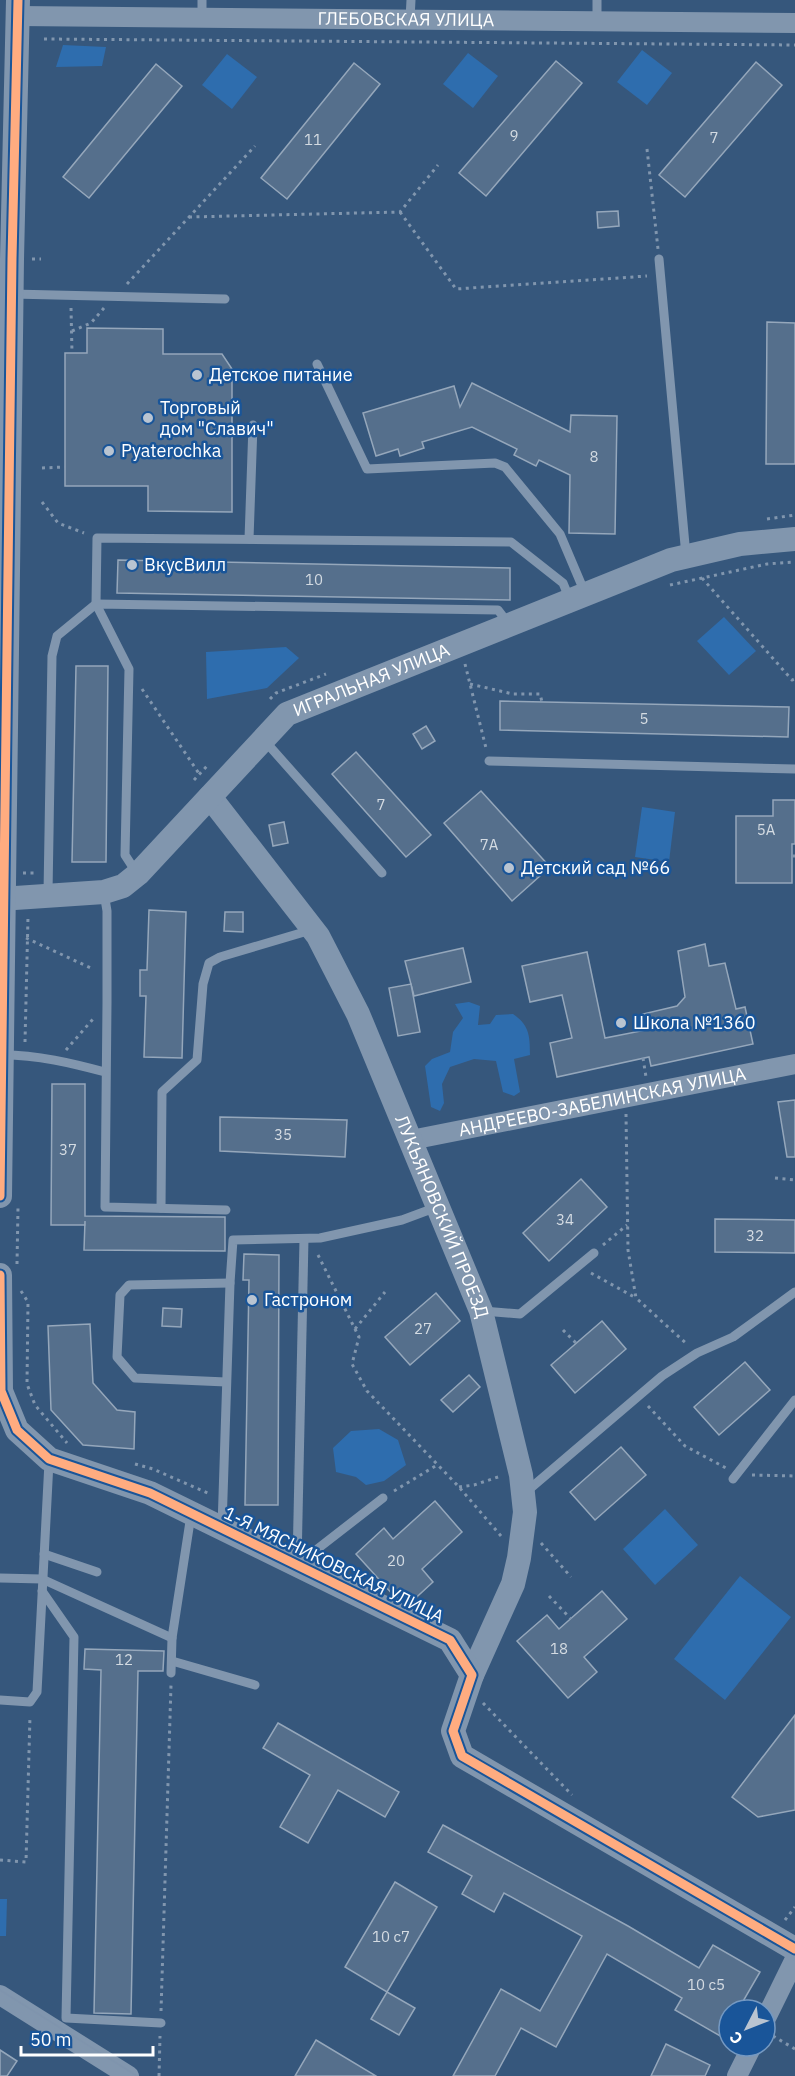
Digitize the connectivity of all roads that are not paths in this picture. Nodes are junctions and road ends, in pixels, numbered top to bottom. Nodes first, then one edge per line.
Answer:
1 (597, 0) edge
2 (202, 9) edge
3 (12, 10) edge
4 (411, 10) edge
5 (597, 21) junction
6 (795, 22) edge
7 (659, 259) road end
8 (8, 285) edge
9 (225, 299) dead end
10 (317, 364) dead end
11 (253, 425) dead end
12 (249, 539) junction
13 (795, 539) edge
14 (686, 556) junction
15 (578, 597) junction
16 (96, 604) junction
17 (509, 624) junction
18 (263, 738) junction
19 (489, 761) road end
20 (795, 769) edge
21 (210, 797) junction
22 (382, 873) dead end
23 (138, 874) junction
24 (104, 892) junction
25 (48, 896) junction
26 (2, 899) edge
27 (313, 929) junction
28 (14, 1055) junction
29 (795, 1064) edge
30 (105, 1072) junction
31 (411, 1140) junction
32 (9, 1197) edge
33 (437, 1207) junction
34 (161, 1208) junction
35 (226, 1210) dead end
36 (304, 1239) junction
37 (594, 1253) road end
38 (12, 1276) edge
39 (230, 1283) junction
40 (795, 1292) edge
41 (481, 1311) junction
42 (1, 1334) edge
43 (226, 1382) junction
44 (795, 1401) edge
45 (48, 1459) junction
46 (734, 1476) road end
47 (522, 1485) junction
48 (383, 1498) road end
49 (191, 1514) junction
50 (222, 1529) junction
51 (44, 1554) junction
52 (297, 1565) junction
53 (97, 1572) dead end
54 (0, 1578) edge
55 (42, 1579) junction
56 (42, 1591) junction
57 (172, 1638) junction
58 (171, 1662) junction
59 (171, 1673) road end
60 (470, 1683) junction
61 (255, 1685) dead end
62 (0, 1700) edge
63 (795, 1949) edge
64 (795, 1959) edge
65 (0, 1995) edge
66 (777, 2001) edge
67 (161, 2023) road end
68 (746, 2058) edge
69 (129, 2076) edge
70 (737, 2076) edge

1 - 5 lane
2 - 3 street, ГЛЕБОВСКАЯ УЛИЦА
2 - 4 street, ГЛЕБОВСКАЯ УЛИЦА
3 - 8 street
4 - 5 street, ГЛЕБОВСКАЯ УЛИЦА
5 - 6 street, ГЛЕБОВСКАЯ УЛИЦА
7 - 14 lane
8 - 9 lane
8 - 26 street
10 - 15 lane
11 - 12 lane
12 - 15 lane
12 - 16 lane
13 - 14 street, ИГРАЛЬНАЯ УЛИЦА
14 - 15 street, ИГРАЛЬНАЯ УЛИЦА
15 - 17 street, ИГРАЛЬНАЯ УЛИЦА
16 - 17 lane
16 - 23 lane
16 - 25 lane
17 - 18 street, ИГРАЛЬНАЯ УЛИЦА
18 - 21 street, ИГРАЛЬНАЯ УЛИЦА
18 - 22 lane
19 - 20 lane
21 - 23 street, ИГРАЛЬНАЯ УЛИЦА
21 - 27 street, ЛУКЬЯНОВСКИЙ ПРОЕЗД
23 - 24 street, ИГРАЛЬНАЯ УЛИЦА
24 - 25 street, ИГРАЛЬНАЯ УЛИЦА
24 - 30 lane
25 - 26 street, ИГРАЛЬНАЯ УЛИЦА
26 - 28 street
27 - 31 street, ЛУКЬЯНОВСКИЙ ПРОЕЗД
27 - 34 lane
28 - 30 lane
28 - 32 street
29 - 31 street, АНДРЕЕВО-ЗАБЕЛИНСКАЯ УЛИЦА
30 - 34 lane
31 - 33 street, ЛУКЬЯНОВСКИЙ ПРОЕЗД
33 - 36 lane
33 - 41 street, ЛУКЬЯНОВСКИЙ ПРОЕЗД
34 - 35 lane
36 - 39 lane
36 - 52 lane
37 - 41 lane
38 - 42 street, 1-Я МЯСНИКОВСКАЯ УЛИЦА
39 - 43 lane
39 - 43 lane
40 - 47 lane
41 - 47 street, ЛУКЬЯНОВСКИЙ ПРОЕЗД
42 - 45 street, 1-Я МЯСНИКОВСКАЯ УЛИЦА
43 - 50 lane
44 - 46 lane
45 - 49 street, 1-Я МЯСНИКОВСКАЯ УЛИЦА
45 - 51 lane
47 - 60 street, ЛУКЬЯНОВСКИЙ ПРОЕЗД
48 - 52 lane
49 - 50 street, 1-Я МЯСНИКОВСКАЯ УЛИЦА
49 - 57 lane
50 - 52 street, 1-Я МЯСНИКОВСКАЯ УЛИЦА
51 - 53 lane
51 - 55 lane
52 - 60 street, 1-Я МЯСНИКОВСКАЯ УЛИЦА
54 - 55 lane
55 - 56 lane
55 - 57 lane
56 - 62 lane
56 - 67 lane
57 - 58 lane
58 - 59 lane
58 - 61 lane
60 - 63 street
64 - 66 street
65 - 69 street
68 - 70 street

